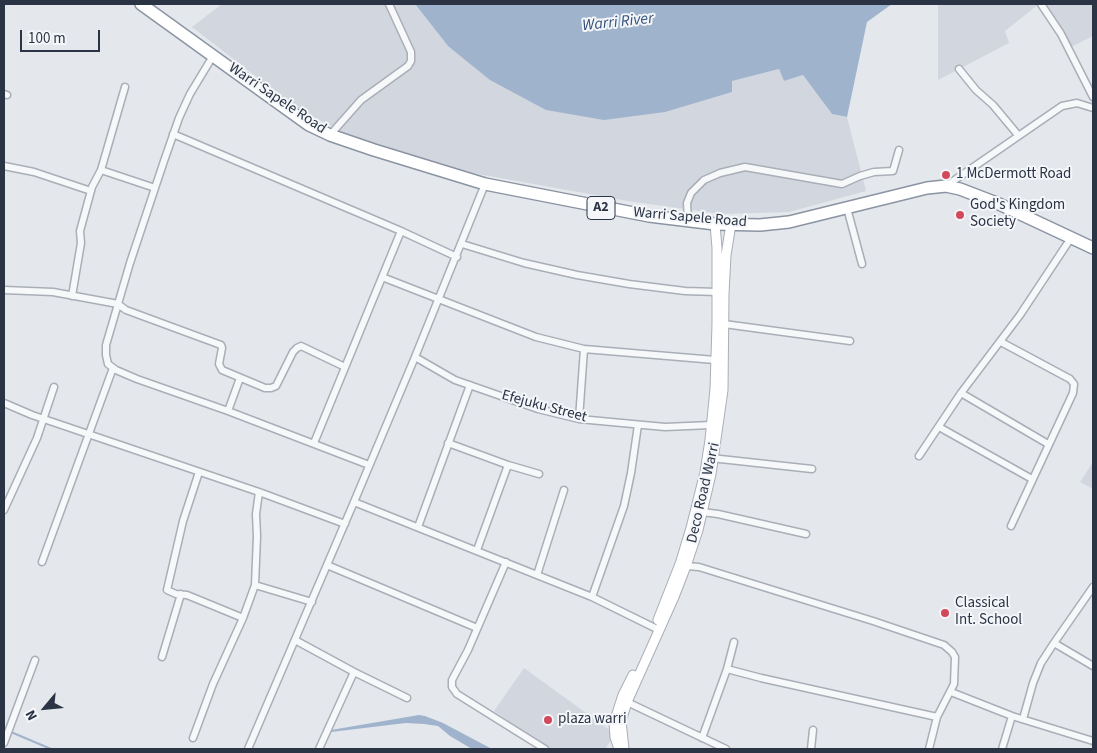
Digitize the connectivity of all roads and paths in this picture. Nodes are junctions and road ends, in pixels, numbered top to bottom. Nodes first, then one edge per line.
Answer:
1 (141, 4) edge
2 (389, 4) edge
3 (1041, 4) edge
4 (214, 56) junction
5 (958, 69) dead end
6 (125, 87) dead end
7 (1093, 97) edge
8 (1093, 108) edge
9 (173, 134) junction
10 (330, 135) junction
11 (1018, 136) junction
12 (899, 150) dead end
13 (4, 166) edge
14 (101, 170) junction
15 (485, 184) junction
16 (946, 186) junction
17 (154, 188) junction
18 (91, 191) junction
19 (847, 208) junction
20 (688, 220) junction
21 (715, 224) junction
22 (731, 224) junction
23 (401, 231) junction
24 (1071, 238) junction
25 (462, 244) junction
26 (1093, 248) edge
27 (456, 257) junction
28 (862, 264) dead end
29 (382, 277) junction
30 (4, 290) edge
31 (717, 292) junction
32 (72, 296) junction
33 (439, 299) junction
34 (118, 304) junction
35 (724, 324) junction
36 (850, 342) dead end
37 (1001, 342) junction
38 (584, 348) junction
39 (416, 357) junction
40 (715, 360) junction
41 (345, 367) junction
42 (113, 368) junction
43 (240, 378) junction
44 (470, 385) junction
45 (54, 387) dead end
46 (961, 393) junction
47 (4, 403) edge
48 (228, 410) junction
49 (44, 419) junction
50 (579, 419) junction
51 (638, 425) junction
52 (711, 425) junction
53 (939, 427) junction
54 (88, 434) junction
55 (314, 443) junction
56 (448, 443) junction
57 (1048, 444) junction
58 (919, 456) dead end
59 (710, 458) junction
60 (369, 465) junction
61 (508, 465) junction
62 (812, 469) dead end
63 (199, 472) junction
64 (539, 474) dead end
65 (1032, 479) junction
66 (564, 490) dead end
67 (259, 492) junction
68 (354, 502) junction
69 (4, 510) edge
70 (702, 512) junction
71 (345, 524) junction
72 (1011, 526) dead end
73 (418, 527) junction
74 (806, 534) dead end
75 (477, 550) junction
76 (42, 562) dead end
77 (506, 562) junction
78 (327, 565) junction
79 (686, 566) junction
80 (537, 575) junction
81 (255, 585) junction
82 (1093, 587) edge
83 (181, 594) junction
84 (592, 597) junction
85 (312, 602) junction
86 (243, 618) junction
87 (477, 628) junction
88 (655, 628) junction
89 (296, 640) junction
90 (734, 642) dead end
91 (1054, 642) junction
92 (162, 657) dead end
93 (35, 660) dead end
94 (1093, 666) edge
95 (727, 669) junction
96 (354, 672) junction
97 (951, 692) junction
98 (407, 698) dead end
99 (627, 702) junction
100 (1012, 716) junction
101 (937, 717) junction
102 (1024, 719) junction
103 (813, 730) dead end
104 (192, 738) dead end
105 (702, 738) junction
106 (1093, 741) edge
107 (4, 743) edge
108 (248, 749) edge
109 (319, 749) edge
110 (545, 749) edge
111 (619, 749) edge
112 (624, 749) edge
113 (726, 749) edge
114 (811, 749) edge
115 (929, 749) edge
116 (1002, 749) edge

1 - 4 highway, Warri Sapele Road / A2
2 - 10 street
3 - 7 street
4 - 9 street
4 - 10 highway, Warri Sapele Road / A2
5 - 11 street
6 - 14 street
8 - 11 street
9 - 17 street
9 - 23 street
10 - 15 highway, Warri Sapele Road / A2
11 - 16 street
12 - 20 street
13 - 18 street
14 - 17 street
14 - 18 street
15 - 20 highway, Warri Sapele Road / A2
15 - 25 street
16 - 19 highway, Warri Sapele Road / A2
16 - 24 highway, Warri Sapele Road / A2
17 - 34 street
18 - 32 street
19 - 22 highway, Warri Sapele Road / A2
19 - 28 street
20 - 21 highway, Warri Sapele Road / A2
21 - 22 highway, Warri Sapele Road / A2
21 - 31 main road, Deco Road Warri
22 - 35 main road, Deco Road Warri
23 - 27 street
23 - 29 street
24 - 26 highway, Warri Sapele Road / A2
24 - 37 street
25 - 27 street
25 - 31 street
27 - 33 street
29 - 33 street
29 - 41 street
30 - 32 street
31 - 40 main road, Deco Road Warri
32 - 34 street
33 - 38 street
33 - 39 street
34 - 42 street
34 - 43 street
35 - 36 street
35 - 59 main road, Deco Road Warri
37 - 46 street
37 - 57 street
38 - 40 street
38 - 50 street
39 - 44 street, Efejuku Street
39 - 60 street
40 - 52 main road, Deco Road Warri
41 - 43 street
41 - 55 street
42 - 48 street
42 - 54 street
43 - 48 street
44 - 50 street, Efejuku Street
44 - 56 street
45 - 49 street
46 - 53 street
46 - 57 street
47 - 49 street
48 - 55 street
49 - 54 street
49 - 69 street
50 - 51 street, Efejuku Street
51 - 52 street, Efejuku Street
51 - 84 street
52 - 59 main road, Deco Road Warri
53 - 58 street
53 - 65 street
54 - 63 street
54 - 76 street
55 - 60 street
56 - 61 street
56 - 73 street
57 - 65 street
59 - 62 street
59 - 70 main road, Deco Road Warri
59 - 88 main road, Deco Road Warri
60 - 68 street
61 - 64 street
61 - 75 street
63 - 67 street
63 - 83 street
65 - 72 street
66 - 80 street
67 - 71 street
67 - 81 street
68 - 71 street
68 - 73 street
70 - 74 street
70 - 79 main road, Deco Road Warri
71 - 78 street
73 - 75 street
75 - 77 street
77 - 80 street
77 - 87 street
78 - 85 street
78 - 87 street
79 - 97 street
79 - 99 main road, Deco Road Warri
80 - 84 street
81 - 85 street
81 - 86 street
82 - 91 street
83 - 86 street
83 - 92 street
84 - 88 street
85 - 89 street
86 - 104 street
87 - 110 street
88 - 111 main road, Deco Road Warri
89 - 96 street
89 - 108 street
90 - 95 street
91 - 94 street
91 - 102 street
93 - 107 street
95 - 101 street
95 - 105 street
96 - 98 street
96 - 109 street
97 - 100 street
97 - 101 street
99 - 105 street
99 - 112 main road, Deco Road Warri
100 - 102 street
100 - 116 street
101 - 115 street
102 - 106 street
103 - 114 street
105 - 113 street

